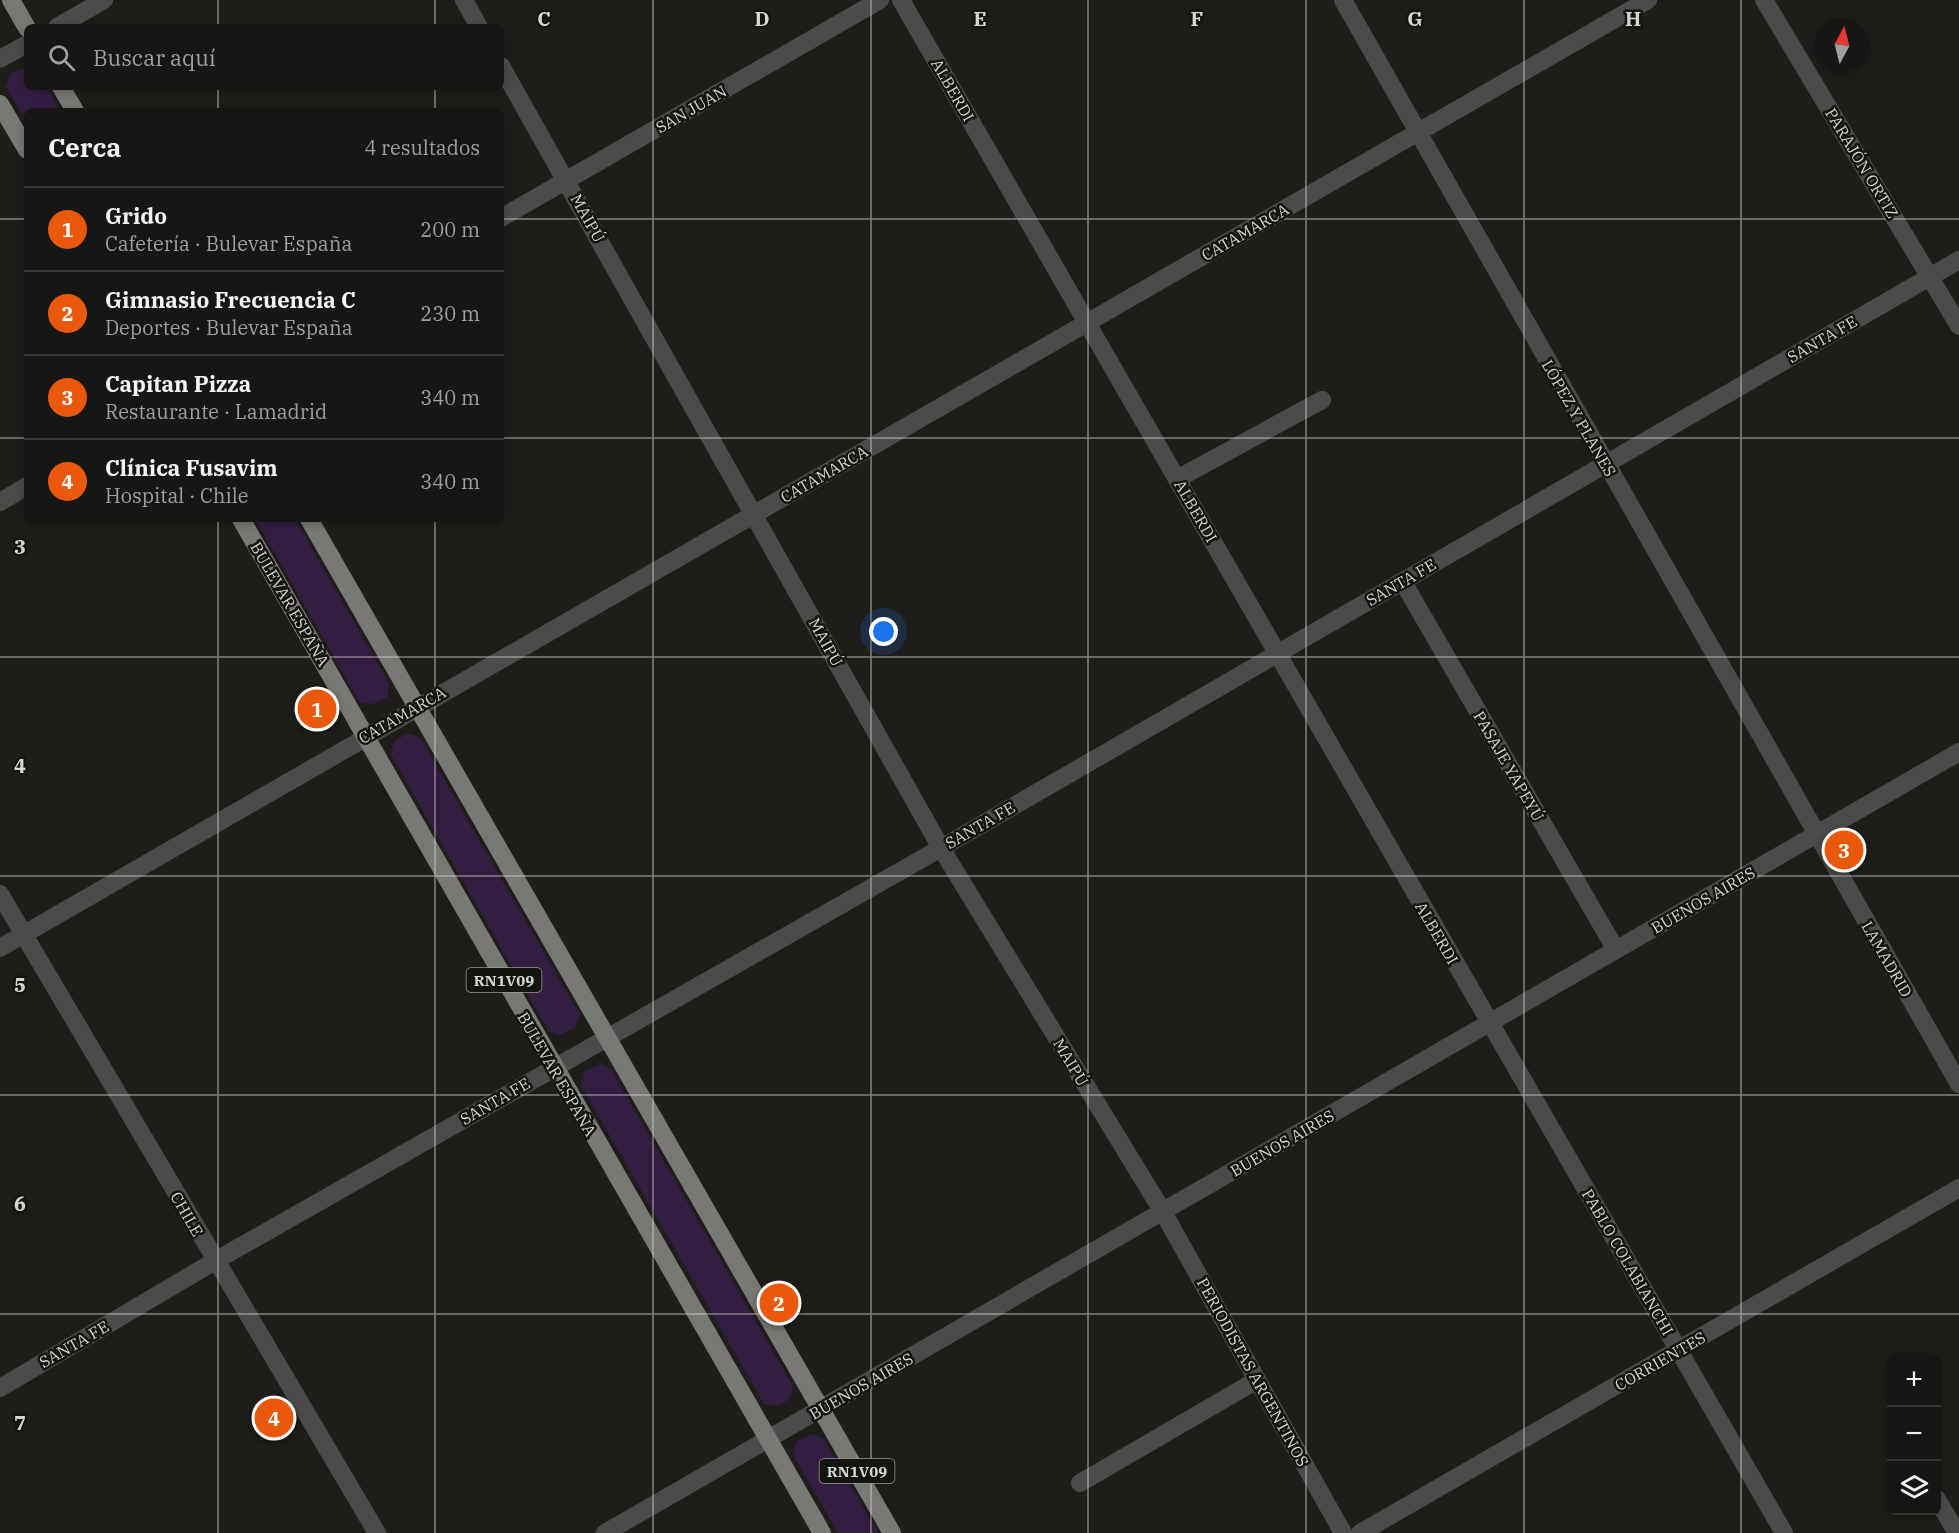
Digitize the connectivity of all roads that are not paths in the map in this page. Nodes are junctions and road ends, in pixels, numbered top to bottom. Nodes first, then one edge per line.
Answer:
1 (11, 0) edge
2 (104, 0) edge
3 (464, 0) edge
4 (880, 0) edge
5 (901, 0) edge
6 (1343, 0) edge
7 (1648, 0) edge
8 (1764, 0) edge
9 (25, 24) edge
10 (62, 24) edge
11 (477, 24) edge
12 (24, 46) edge
13 (0, 59) edge
14 (504, 71) edge
15 (63, 90) edge
16 (0, 104) edge
17 (73, 108) edge
18 (1417, 133) junction
19 (24, 145) edge
20 (567, 181) junction
21 (504, 216) edge
22 (1959, 260) edge
23 (1930, 277) junction
24 (1087, 322) junction
25 (1959, 326) edge
26 (1322, 400) dead end
27 (1605, 464) junction
28 (1177, 479) junction
29 (24, 488) edge
30 (0, 502) edge
31 (754, 514) junction
32 (243, 522) edge
33 (311, 522) edge
34 (1403, 582) junction
35 (1278, 654) junction
36 (416, 707) junction
37 (366, 736) junction
38 (1959, 752) edge
39 (1816, 834) junction
40 (941, 848) junction
41 (0, 894) edge
42 (23, 935) junction
43 (0, 948) edge
44 (1616, 950) junction
45 (1489, 1023) junction
46 (608, 1037) junction
47 (553, 1067) junction
48 (1959, 1084) edge
49 (1959, 1188) edge
50 (1163, 1212) junction
51 (215, 1261) junction
52 (1678, 1350) junction
53 (1257, 1380) junction
54 (0, 1388) edge
55 (821, 1409) junction
56 (768, 1440) junction
57 (1080, 1483) dead end
58 (1941, 1506) edge
59 (377, 1533) edge
60 (605, 1533) edge
61 (822, 1533) edge
62 (892, 1533) edge
63 (1343, 1533) edge
64 (1360, 1533) edge
65 (1784, 1533) edge
66 (1957, 1533) edge

1 - 9 main road
2 - 10 street
3 - 11 street
4 - 20 street, SAN JUAN
5 - 24 street, ALBERDI
6 - 18 street, LÓPEZ Y PLANES
7 - 18 street, CATAMARCA
8 - 23 street, PARAJÓN ORTIZ
12 - 13 street
14 - 20 street, MAIPÚ
15 - 17 main road
16 - 19 main road
18 - 24 street, CATAMARCA
18 - 27 street, LÓPEZ Y PLANES
20 - 21 street, SAN JUAN
20 - 31 street, MAIPÚ
22 - 23 street, SANTA FE
23 - 25 street, PARAJÓN ORTIZ
23 - 27 street, SANTA FE
24 - 28 street, ALBERDI
24 - 31 street, CATAMARCA
26 - 28 street
27 - 34 street, SANTA FE
27 - 39 street, LÓPEZ Y PLANES
28 - 35 street, ALBERDI
29 - 30 street
31 - 36 street, CATAMARCA
31 - 40 street, MAIPÚ
32 - 37 main road, BULEVAR ESPAÑA / RN1V09
33 - 36 main road, RN1V09
34 - 35 street, SANTA FE
34 - 44 street, PASAJE YAPEYÚ
35 - 40 street, SANTA FE
35 - 45 street, ALBERDI
36 - 37 street, CATAMARCA
36 - 46 main road, RN1V09
37 - 42 street, CATAMARCA
37 - 47 main road, BULEVAR ESPAÑA / RN1V09
38 - 39 street, BUENOS AIRES
39 - 44 street, BUENOS AIRES
39 - 48 street, LAMADRID
40 - 46 street, SANTA FE
40 - 50 street, MAIPÚ
41 - 42 street, CHILE
42 - 43 street, CATAMARCA
42 - 51 street, CHILE
44 - 45 street, BUENOS AIRES
45 - 50 street, BUENOS AIRES
45 - 52 street, PABLO COLABIANCHI
46 - 47 street, SANTA FE
46 - 55 main road, RN1V09
47 - 51 street, SANTA FE
47 - 56 main road, BULEVAR ESPAÑA / RN1V09
49 - 52 street, CORRIENTES
50 - 53 street, PERIODISTAS ARGENTINOS
50 - 55 street, BUENOS AIRES
51 - 54 street, SANTA FE
51 - 59 street, CHILE
52 - 64 street, CORRIENTES
52 - 65 street, PABLO COLABIANCHI
53 - 57 street
53 - 63 street, PERIODISTAS ARGENTINOS
55 - 56 street, BUENOS AIRES
55 - 62 main road, RN1V09
56 - 60 street, BUENOS AIRES
56 - 61 main road, RN1V09
58 - 66 street

